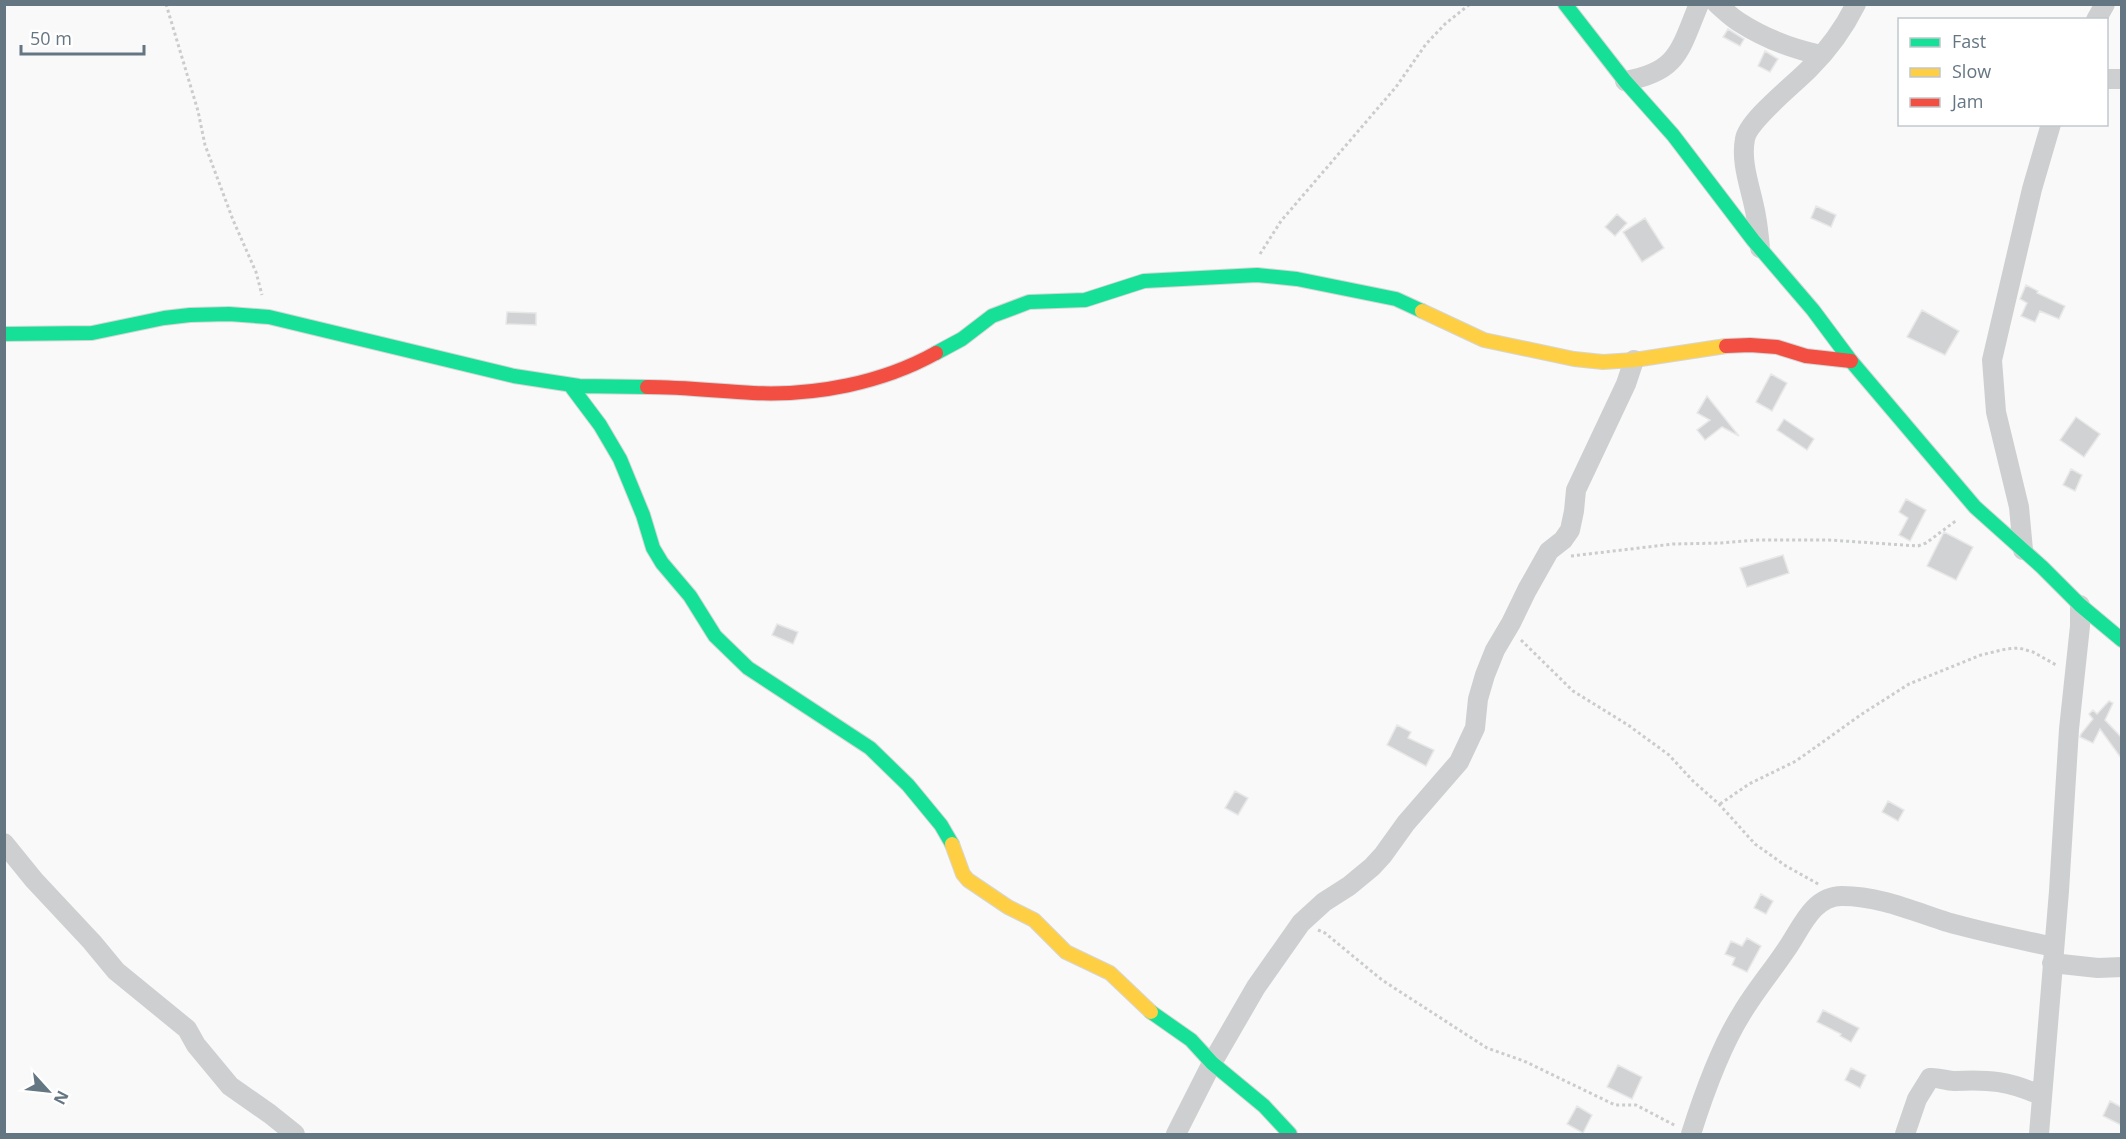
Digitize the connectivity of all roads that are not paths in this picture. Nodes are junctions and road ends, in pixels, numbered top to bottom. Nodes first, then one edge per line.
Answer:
1 (1565, 4) edge
2 (1699, 4) edge
3 (1717, 4) edge
4 (1856, 4) edge
5 (2105, 4) edge
6 (2097, 18) edge
7 (1821, 55) junction
8 (1625, 81) junction
9 (2050, 126) edge
10 (1760, 248) junction
11 (4, 334) edge
12 (1634, 360) junction
13 (1851, 361) junction
14 (570, 385) junction
15 (2023, 550) junction
16 (2080, 605) junction
17 (2119, 634) edge
18 (4, 843) edge
19 (2053, 955) junction
20 (2121, 968) edge
21 (1212, 1063) junction
22 (2042, 1096) junction
23 (295, 1134) edge
24 (1176, 1134) edge
25 (1290, 1134) edge
26 (1691, 1134) edge
27 (1905, 1134) edge
28 (2039, 1134) edge

1 - 8 street
2 - 8 street
3 - 7 street
4 - 7 street
5 - 6 street
7 - 10 street
8 - 10 street
9 - 15 street
10 - 13 street
11 - 14 street
12 - 13 street
12 - 14 street
12 - 21 street
13 - 15 street
14 - 21 street
15 - 16 street
16 - 17 street
16 - 19 street
18 - 23 street
19 - 20 street
19 - 22 street
19 - 26 street
21 - 24 street
21 - 25 street
22 - 27 street
22 - 28 street

